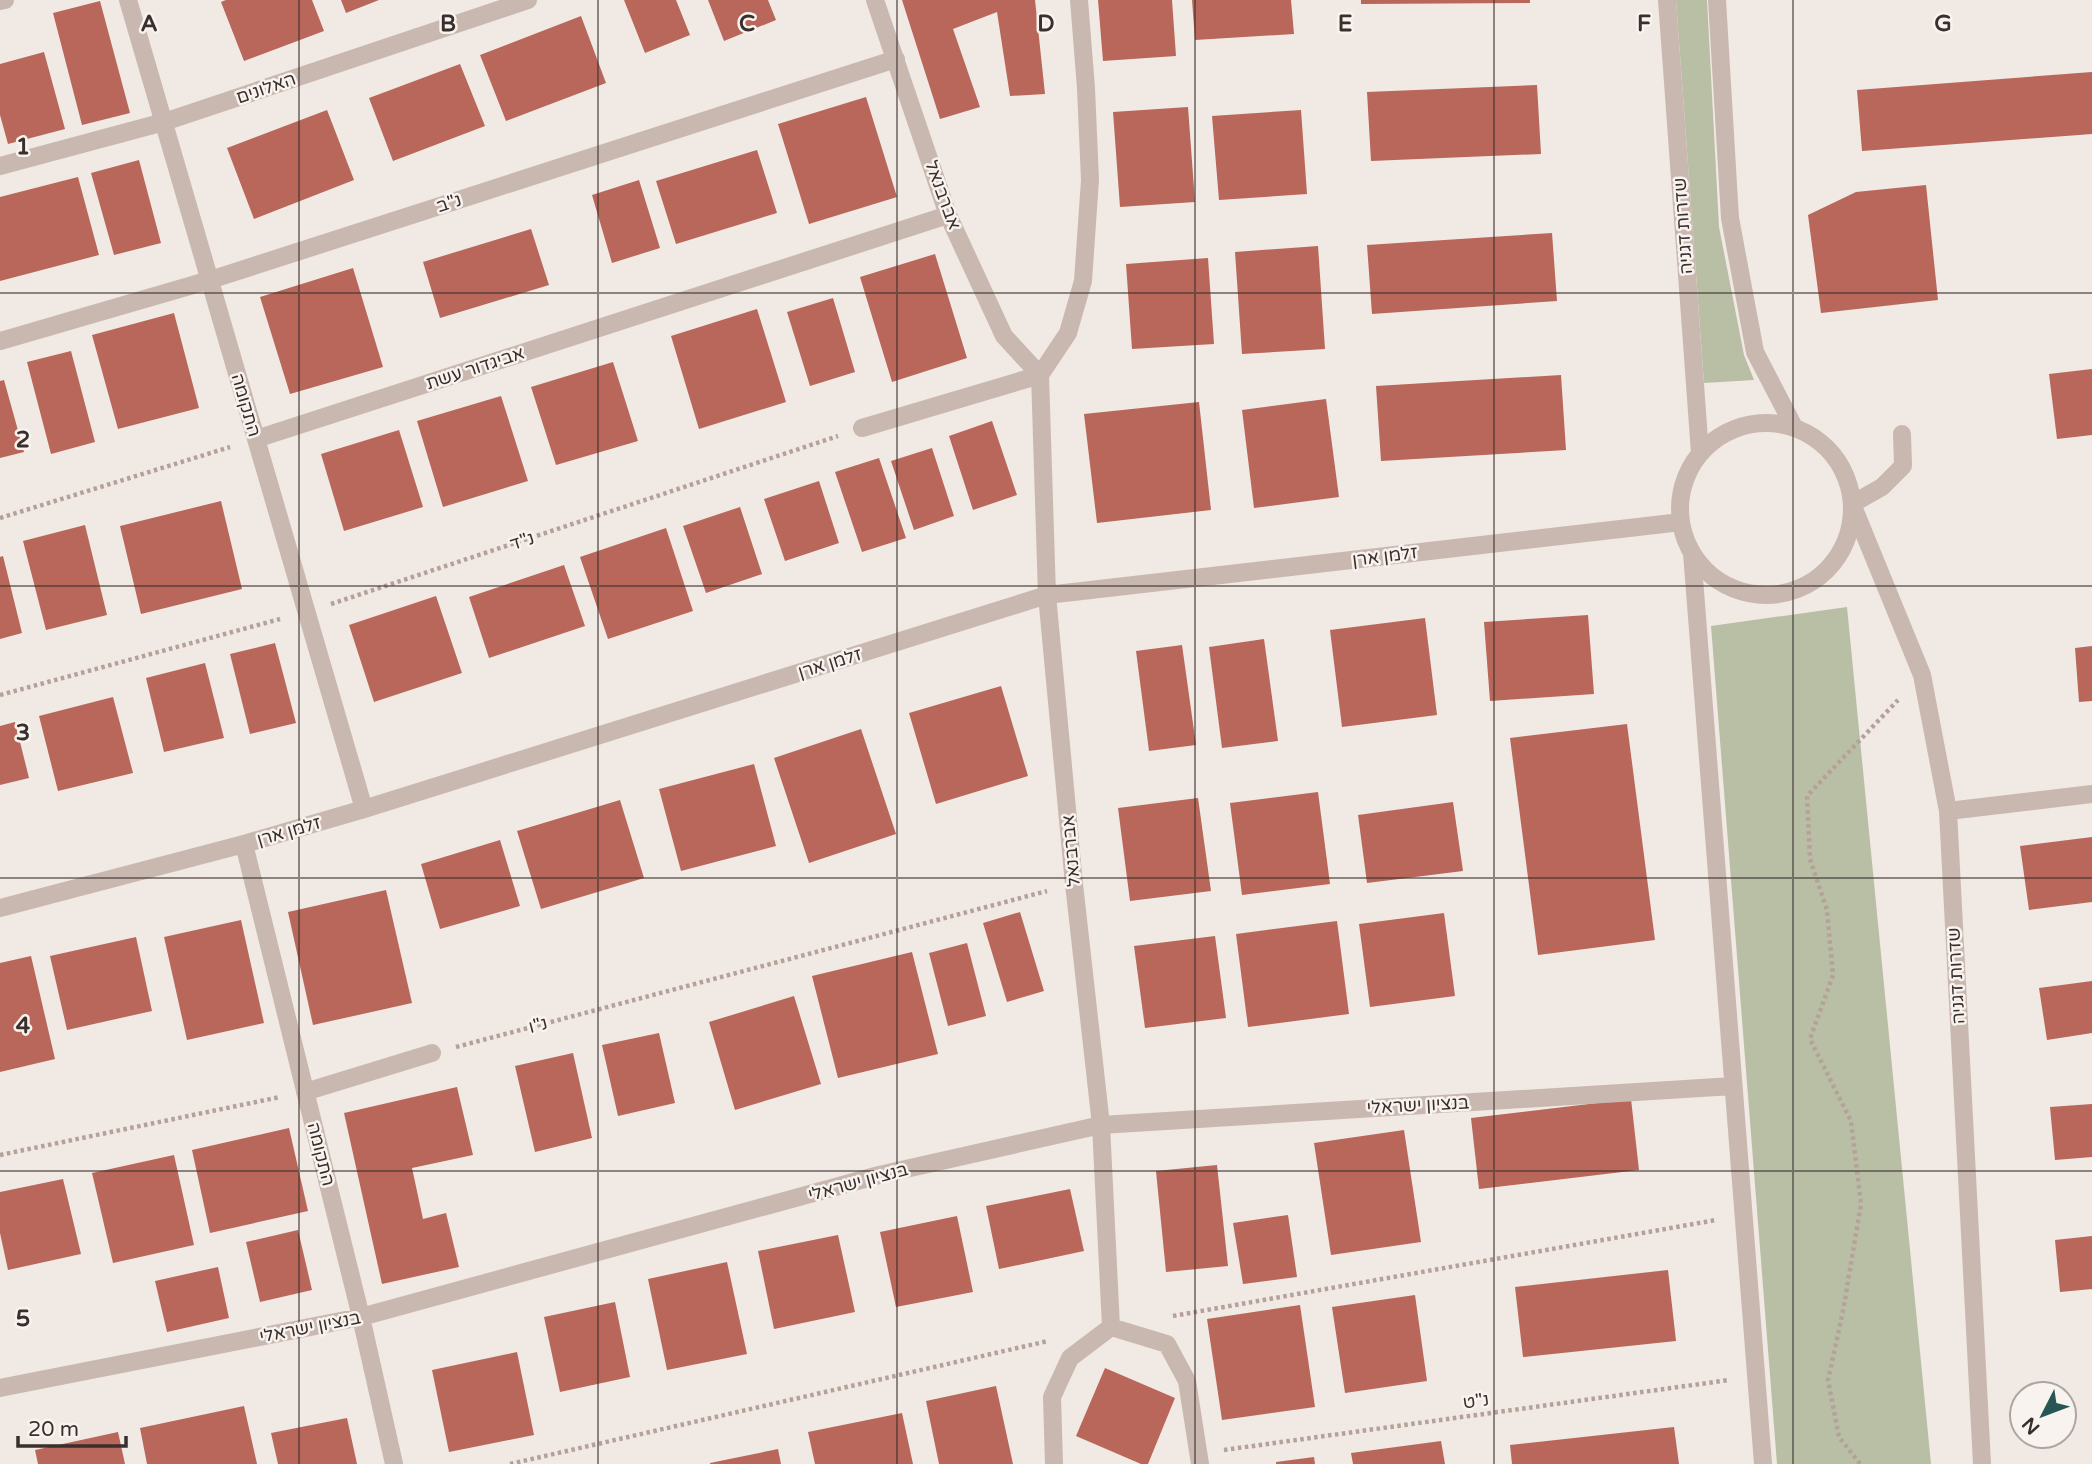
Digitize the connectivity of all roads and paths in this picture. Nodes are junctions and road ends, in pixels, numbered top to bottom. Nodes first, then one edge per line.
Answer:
1 (128, 0) edge
2 (528, 0) edge
3 (875, 0) edge
4 (1079, 0) edge
5 (1667, 0) edge
6 (1717, 0) edge
7 (897, 59) junction
8 (164, 122) junction
9 (0, 166) edge
10 (948, 215) junction
11 (210, 280) junction
12 (0, 341) edge
13 (1040, 375) junction
14 (1794, 427) junction
15 (862, 428) joint
16 (1902, 433) dead end
17 (256, 439) junction
18 (1700, 453) junction
19 (1852, 505) junction
20 (0, 518) edge
21 (1681, 522) junction
22 (1692, 553) junction
23 (1047, 595) junction
24 (306, 612) junction
25 (1922, 675) junction
26 (0, 695) edge
27 (2092, 794) edge
28 (364, 809) junction
29 (1948, 811) junction
30 (244, 844) junction
31 (1074, 884) junction
32 (0, 908) edge
33 (432, 1054) joint
34 (1733, 1086) junction
35 (305, 1092) junction
36 (1101, 1125) junction
37 (0, 1155) edge
38 (360, 1317) junction
39 (1111, 1326) junction
40 (1756, 1377) junction
41 (0, 1388) edge
42 (1200, 1459) edge
43 (394, 1464) edge
44 (1054, 1464) edge
45 (1763, 1464) edge
46 (1860, 1464) edge
47 (1982, 1464) edge

1 - 8 street, התקומה
2 - 8 street, האלונים
3 - 7 street, אברבנאל
4 - 13 street
5 - 18 street, שדרות דגניה
6 - 14 street, שדרות דגניה
7 - 10 street, אברבנאל
7 - 11 street, נ"ב
8 - 9 street, האלונים
8 - 11 street, התקומה
10 - 13 street, אברבנאל
10 - 17 street, אביגדור עשת
11 - 12 street, נ"ב
11 - 17 street, התקומה
13 - 15 street
13 - 23 street, אברבנאל
14 - 18 street, שדרות דגניה
14 - 19 street, שדרות דגניה
15 - 24 path, נ"ד
16 - 19 street
17 - 20 path
17 - 24 street, התקומה
18 - 21 street, שדרות דגניה
19 - 22 street, שדרות דגניה
19 - 25 street, שדרות דגניה
21 - 22 street, שדרות דגניה
21 - 23 street, זלמן ארן
22 - 34 street, שדרות דגניה
23 - 28 street, זלמן ארן
23 - 31 street, אברבנאל
24 - 26 path, נ"ד
24 - 28 street, התקומה
25 - 29 street, שדרות דגניה
25 - 46 path
27 - 29 street
28 - 30 street, זלמן ארן
29 - 47 street, שדרות דגניה
30 - 32 street, זלמן ארן
30 - 35 street, התקומה
31 - 33 path, נ"ו
31 - 36 street, אברבנאל
33 - 35 street
34 - 36 street, בנציון ישראלי
34 - 40 street, שדרות דגניה
35 - 37 path
35 - 38 street, התקומה
36 - 38 street, בנציון ישראלי
36 - 39 street, אברבנאל
38 - 41 street, בנציון ישראלי
38 - 43 street, התקומה
39 - 42 street
39 - 44 street
40 - 42 path, נ"ט
40 - 45 street, שדרות דגניה

